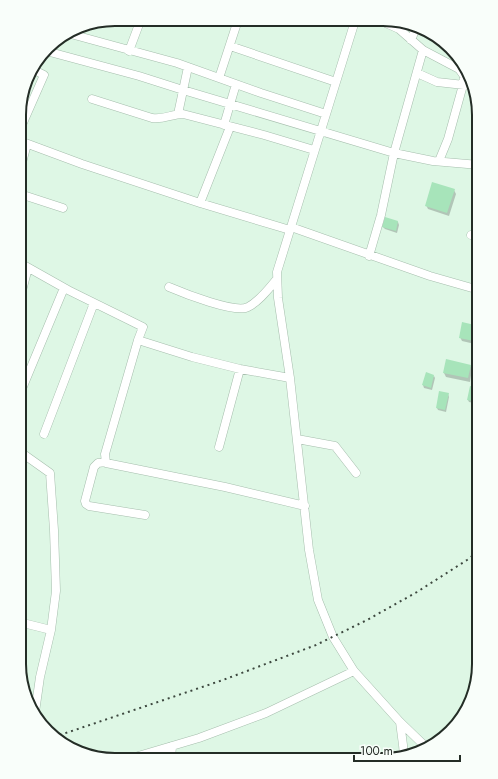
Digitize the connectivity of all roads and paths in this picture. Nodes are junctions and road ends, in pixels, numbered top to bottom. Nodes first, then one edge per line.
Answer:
1 (139, 26) edge
2 (236, 26) edge
3 (353, 26) edge
4 (395, 27) edge
5 (414, 32) edge
6 (76, 35) edge
7 (411, 40) junction
8 (230, 46) junction
9 (130, 50) junction
10 (423, 50) junction
11 (52, 52) edge
12 (188, 67) junction
13 (459, 69) edge
14 (38, 72) edge
15 (417, 73) junction
16 (220, 78) junction
17 (464, 78) edge
18 (336, 82) junction
19 (236, 84) junction
20 (463, 85) junction
21 (466, 85) edge
22 (182, 90) junction
23 (92, 99) dead end
24 (230, 104) junction
25 (178, 114) junction
26 (326, 114) junction
27 (26, 117) edge
28 (227, 126) junction
29 (319, 132) junction
30 (26, 144) edge
31 (314, 150) junction
32 (394, 153) junction
33 (439, 162) junction
34 (472, 164) edge
35 (26, 196) edge
36 (200, 203) junction
37 (63, 208) dead end
38 (290, 228) junction
39 (369, 256) junction
40 (28, 268) joint
41 (26, 276) edge
42 (277, 279) junction
43 (169, 287) dead end
44 (64, 288) junction
45 (472, 288) edge
46 (94, 303) junction
47 (138, 340) junction
48 (240, 369) junction
49 (290, 378) junction
50 (26, 379) edge
51 (44, 434) dead end
52 (297, 439) junction
53 (219, 447) dead end
54 (26, 456) edge
55 (105, 462) junction
56 (356, 473) dead end
57 (305, 506) junction
58 (145, 515) dead end
59 (26, 624) edge
60 (51, 630) junction
61 (354, 671) junction
62 (36, 704) edge
63 (400, 722) junction
64 (422, 743) edge
65 (172, 746) junction
66 (404, 750) edge
67 (148, 753) edge
68 (171, 753) edge

1 - 9 street
2 - 8 street
3 - 18 street
4 - 7 street
5 - 7 street
6 - 9 street
7 - 10 street
8 - 16 street
8 - 18 street
9 - 12 street
10 - 13 street
10 - 15 street
11 - 22 street
12 - 16 street
12 - 22 street
14 - 27 street
15 - 20 street
15 - 32 street
16 - 19 street
17 - 20 street
18 - 26 street
19 - 24 street
19 - 26 street
20 - 21 street
20 - 33 street
22 - 24 street
22 - 25 street
23 - 25 street
24 - 28 street
24 - 29 street
25 - 28 street
26 - 29 street
28 - 31 street
28 - 36 street
29 - 31 street
29 - 32 street
30 - 36 street
31 - 38 street
32 - 33 street
32 - 39 street
33 - 34 street
35 - 37 street
36 - 38 street
38 - 39 street
38 - 42 street
39 - 45 street
40 - 41 street
40 - 44 street
42 - 43 street
42 - 49 street
44 - 46 street
44 - 50 street
46 - 47 street
46 - 51 street
47 - 48 street
47 - 55 street
48 - 49 street
48 - 53 street
49 - 52 street
52 - 56 street
52 - 57 street
54 - 60 street
55 - 57 street
55 - 58 street
57 - 61 street
59 - 60 street
60 - 62 street
61 - 63 street
61 - 65 street
63 - 64 street
63 - 66 street
65 - 67 street
65 - 68 street

